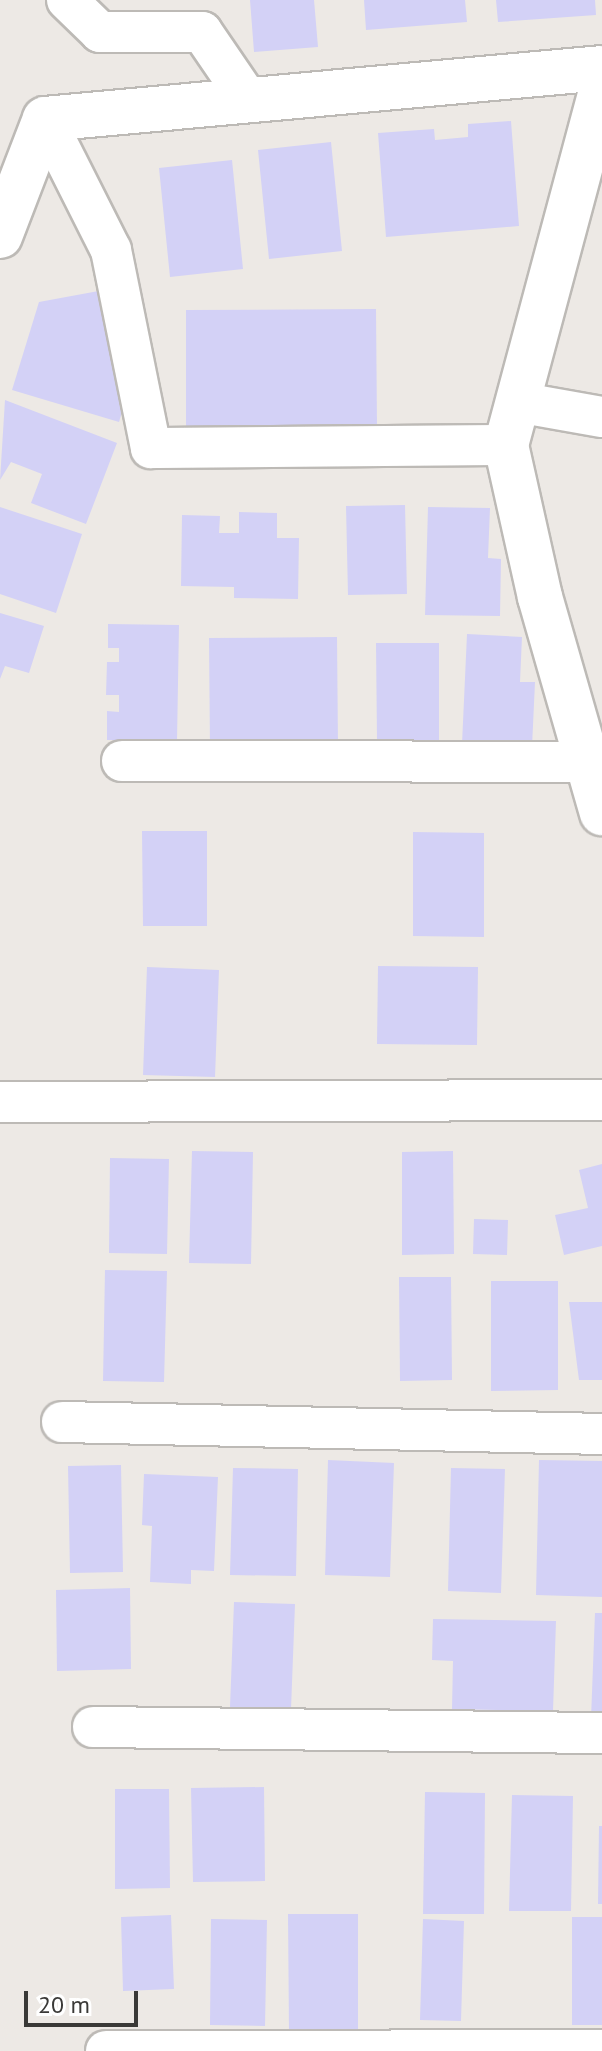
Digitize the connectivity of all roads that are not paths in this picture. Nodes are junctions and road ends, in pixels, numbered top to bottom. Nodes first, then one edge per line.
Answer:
1 (67, 0) edge
2 (602, 68) edge
3 (602, 87) edge
4 (249, 101) junction
5 (45, 119) junction
6 (0, 236) edge
7 (517, 402) junction
8 (602, 417) edge
9 (506, 445) junction
10 (122, 761) dead end
11 (588, 762) junction
12 (602, 813) edge
13 (602, 1100) edge
14 (0, 1102) edge
15 (62, 1422) dead end
16 (602, 1434) edge
17 (93, 1727) dead end
18 (602, 1733) edge
19 (602, 2050) edge
20 (106, 2051) edge

1 - 4 street
2 - 4 street
3 - 7 street
4 - 5 street
5 - 6 street
5 - 9 street
7 - 8 street
7 - 9 street
9 - 11 street
10 - 11 street
11 - 12 street
13 - 14 street
15 - 16 street
17 - 18 street
19 - 20 street

